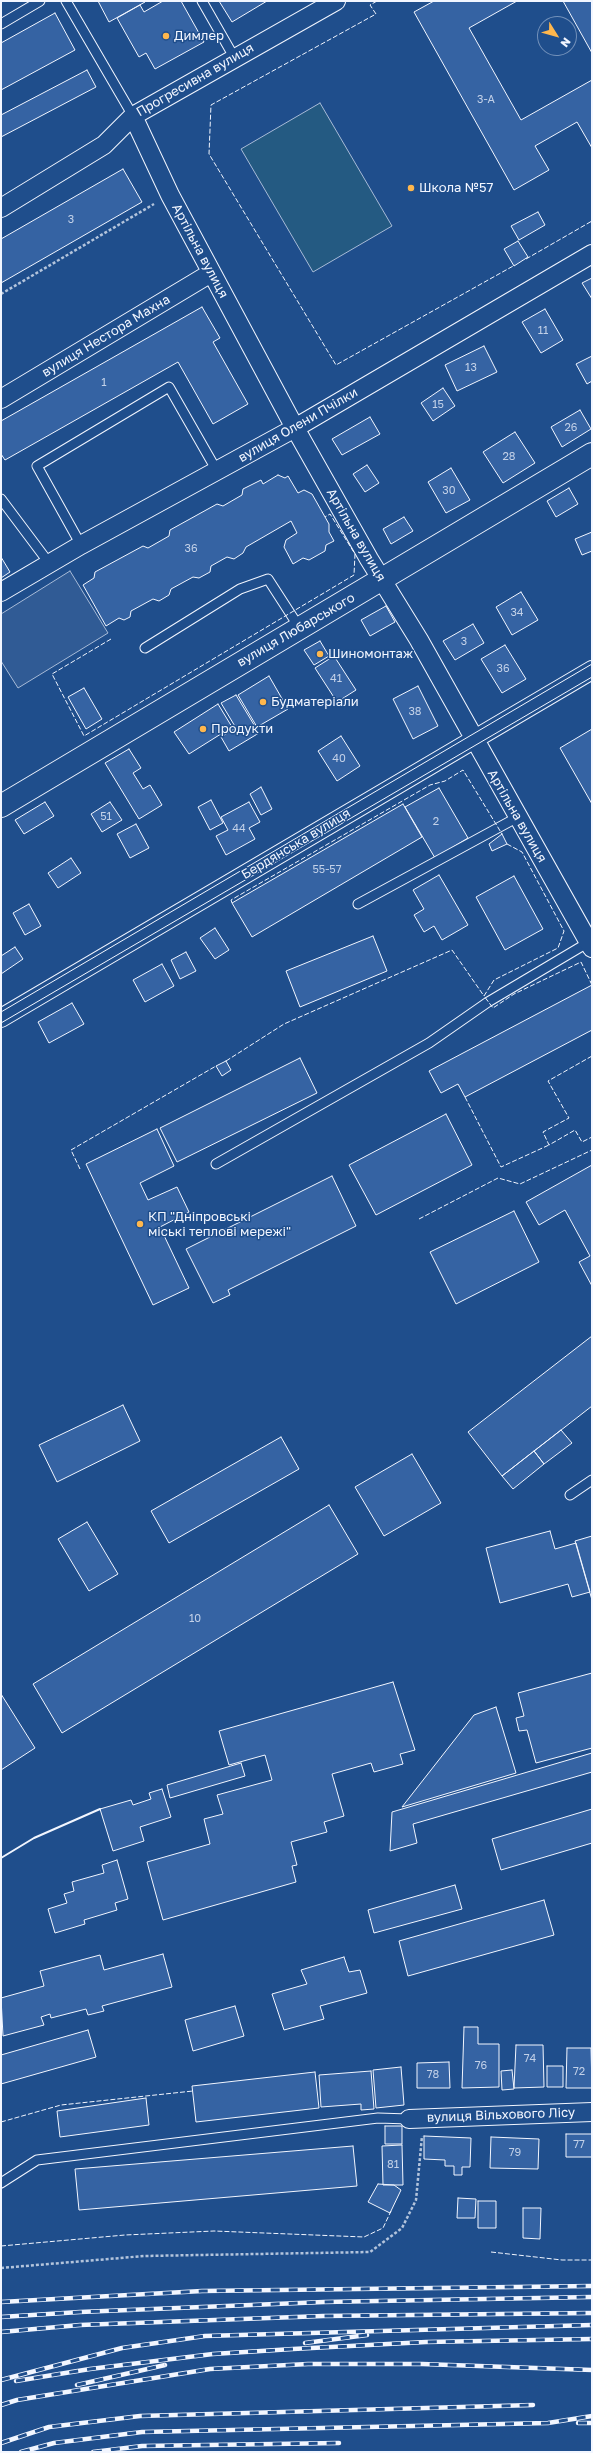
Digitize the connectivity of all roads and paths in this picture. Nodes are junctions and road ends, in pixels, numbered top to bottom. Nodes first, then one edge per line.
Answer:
1 (40, 1) edge
2 (66, 1) edge
3 (202, 1) edge
4 (336, 1) edge
5 (1, 24) edge
6 (234, 57) junction
7 (133, 116) junction
8 (170, 194) junction
9 (1, 208) edge
10 (592, 254) edge
11 (211, 273) junction
12 (1, 294) edge
13 (1, 399) edge
14 (295, 428) junction
15 (592, 454) edge
16 (217, 471) junction
17 (1, 499) edge
18 (81, 544) junction
19 (50, 562) junction
20 (382, 580) junction
21 (1, 592) edge
22 (299, 627) junction
23 (145, 648) dead end
24 (592, 670) edge
25 (474, 739) junction
26 (1, 806) edge
27 (518, 816) junction
28 (358, 904) dead end
29 (590, 945) edge
30 (1, 1018) edge
31 (216, 1164) dead end
32 (592, 1480) edge
33 (570, 1495) dead end
34 (592, 2112) edge
35 (416, 2118) junction
36 (1, 2183) edge
37 (1, 2268) edge

1 - 5 lane
2 - 7 lane
3 - 6 lane
4 - 6 street, Прогресивна вулиця
6 - 7 street, Прогресивна вулиця
7 - 8 street, Артільна вулиця
7 - 9 street, Прогресивна вулиця
8 - 11 street, Артільна вулиця
8 - 12 path
10 - 14 street, вулиця Олени Пчілки
11 - 13 street, вулиця Нестора Махна
11 - 14 street, Артільна вулиця
14 - 16 street, вулиця Олени Пчілки
14 - 20 street, Артільна вулиця
15 - 20 main road, вулиця Любарського
16 - 18 street, вулиця Олени Пчілки
16 - 18 lane
17 - 19 lane
18 - 19 street, вулиця Олени Пчілки
19 - 21 street, вулиця Олени Пчілки
20 - 22 main road, вулиця Любарського
20 - 25 street, Артільна вулиця
22 - 23 lane
22 - 26 main road, вулиця Любарського
24 - 25 street, Бердянська вулиця
25 - 27 street, Артільна вулиця
25 - 30 street, Бердянська вулиця
27 - 28 lane
27 - 29 street, Артільна вулиця
29 - 31 lane
32 - 33 lane
34 - 35 street, вулиця Вільхового Лісу
35 - 36 lane
35 - 37 path

